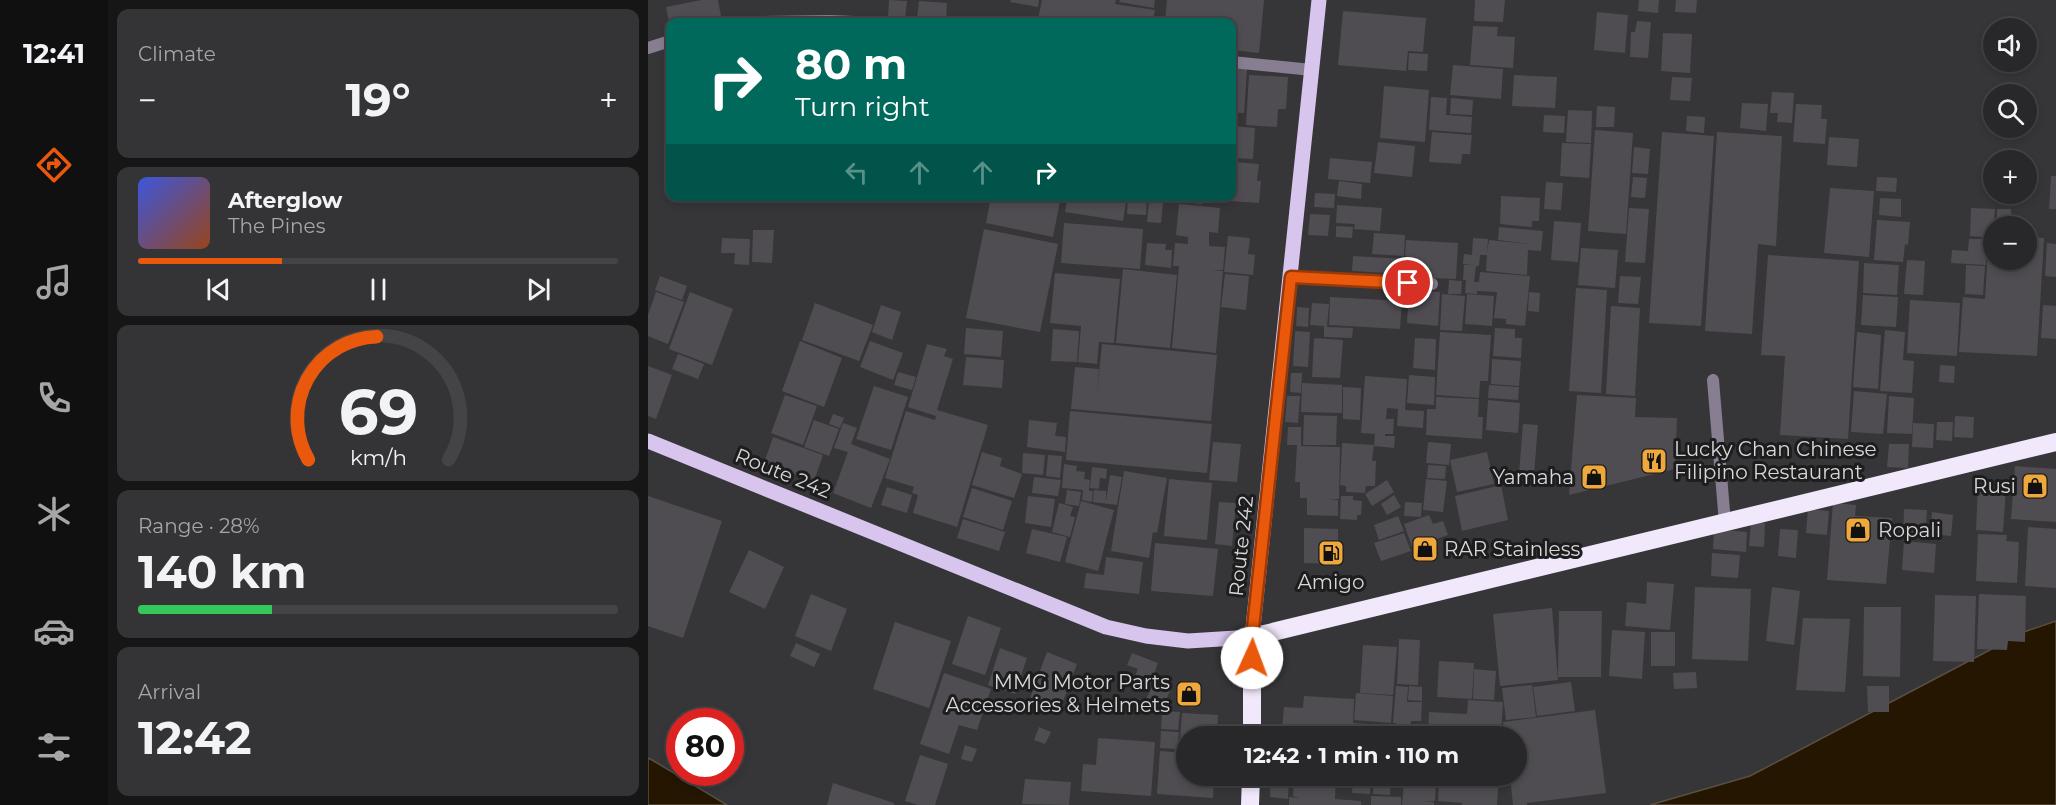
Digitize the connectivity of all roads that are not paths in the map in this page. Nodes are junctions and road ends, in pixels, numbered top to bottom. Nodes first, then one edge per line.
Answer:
1 (1319, 0) edge
2 (666, 42) edge
3 (648, 48) edge
4 (1236, 62) edge
5 (1312, 70) junction
6 (1291, 277) junction
7 (1432, 284) dead end
8 (1713, 380) dead end
9 (648, 441) edge
10 (2056, 442) edge
11 (1725, 523) junction
12 (1252, 637) junction
13 (1252, 726) edge
14 (1251, 786) edge
15 (1250, 805) edge

1 - 5 main road, Route 242
2 - 3 street
4 - 5 street
5 - 6 main road, Route 242
6 - 7 street
6 - 12 main road, Route 242
8 - 11 street
9 - 12 main road, Route 242
10 - 11 highway
11 - 12 highway
12 - 13 highway
14 - 15 highway

